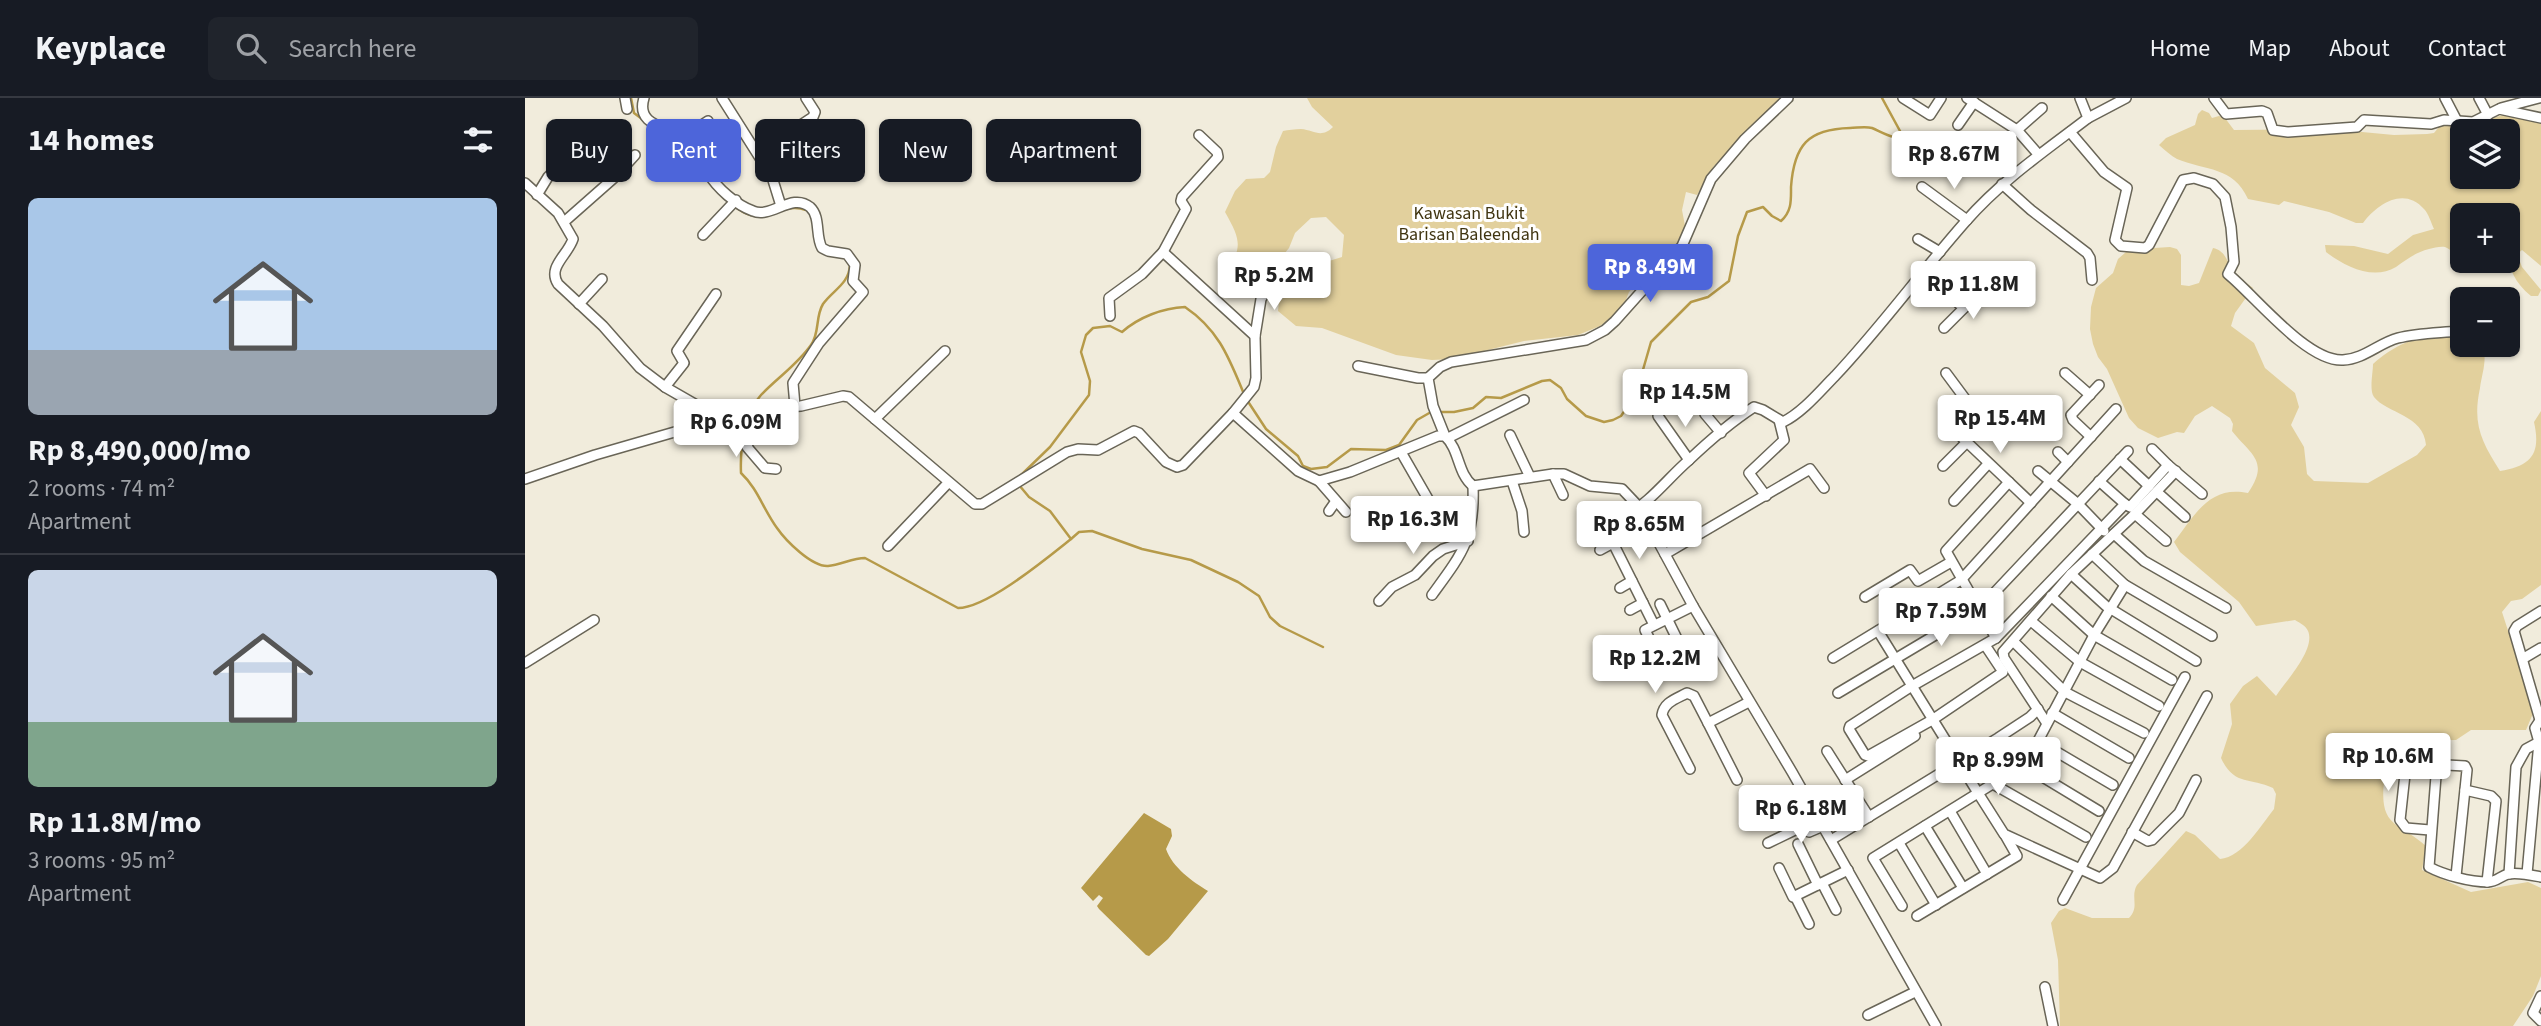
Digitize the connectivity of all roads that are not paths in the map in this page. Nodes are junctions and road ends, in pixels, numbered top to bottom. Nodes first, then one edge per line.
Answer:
1 (625, 98) edge
2 (644, 98) edge
3 (722, 98) edge
4 (806, 98) edge
5 (1788, 98) edge
6 (1903, 98) edge
7 (1941, 98) edge
8 (2080, 98) edge
9 (2126, 98) edge
10 (2214, 98) edge
11 (2445, 98) edge
12 (2479, 98) edge
13 (2539, 98) edge
14 (1971, 100) edge
15 (627, 108) dead end
16 (2042, 108) dead end
17 (2499, 109) junction
18 (2488, 115) junction
19 (2088, 118) junction
20 (2541, 118) edge
21 (647, 119) edge
22 (810, 119) edge
23 (2456, 119) edge
24 (2479, 119) edge
25 (2450, 120) edge
26 (1958, 125) dead end
27 (2017, 130) junction
28 (2070, 132) junction
29 (1199, 135) dead end
30 (755, 148) edge
31 (2038, 154) junction
32 (635, 155) dead end
33 (546, 178) edge
34 (715, 182) edge
35 (774, 182) edge
36 (2002, 184) junction
37 (1922, 187) dead end
38 (529, 190) edge
39 (733, 203) junction
40 (781, 206) junction
41 (1967, 220) junction
42 (564, 222) junction
43 (703, 235) dead end
44 (1918, 239) dead end
45 (1940, 252) junction
46 (1163, 253) junction
47 (1923, 274) junction
48 (602, 279) dead end
49 (1274, 279) dead end
50 (2092, 280) dead end
51 (1980, 292) dead end
52 (716, 293) dead end
53 (579, 304) junction
54 (1964, 309) junction
55 (1110, 316) dead end
56 (1944, 328) dead end
57 (2450, 332) edge
58 (1255, 336) junction
59 (945, 351) dead end
60 (1358, 366) dead end
61 (1946, 373) dead end
62 (2066, 373) dead end
63 (1428, 378) junction
64 (2099, 385) dead end
65 (665, 387) junction
66 (2089, 395) junction
67 (1524, 400) dead end
68 (795, 406) junction
69 (2116, 409) dead end
70 (705, 411) junction
71 (1233, 413) junction
72 (1706, 414) dead end
73 (751, 416) junction
74 (1657, 416) dead end
75 (875, 419) junction
76 (1779, 420) junction
77 (1721, 433) junction
78 (1510, 436) dead end
79 (1447, 437) junction
80 (2091, 437) junction
81 (1966, 443) junction
82 (2152, 449) dead end
83 (2127, 451) dead end
84 (1401, 452) junction
85 (2058, 452) dead end
86 (2120, 459) junction
87 (1689, 460) junction
88 (2068, 462) junction
89 (1987, 464) junction
90 (1943, 466) dead end
91 (2172, 468) junction
92 (776, 469) dead end
93 (2038, 471) dead end
94 (1553, 474) junction
95 (1530, 477) junction
96 (525, 479) edge
97 (1319, 481) junction
98 (1512, 481) junction
99 (2099, 481) junction
100 (2009, 482) junction
101 (948, 483) junction
102 (2050, 483) junction
103 (1473, 486) junction
104 (1824, 488) dead end
105 (2153, 489) junction
106 (2202, 494) dead end
107 (1563, 495) dead end
108 (1766, 496) junction
109 (1336, 500) junction
110 (1954, 501) dead end
111 (2031, 503) junction
112 (2078, 504) junction
113 (2125, 504) junction
114 (1640, 508) junction
115 (1437, 509) dead end
116 (1596, 509) dead end
117 (1329, 511) dead end
118 (1346, 513) dead end
119 (2135, 514) junction
120 (1626, 515) dead end
121 (1677, 517) dead end
122 (2185, 517) dead end
123 (2102, 529) junction
124 (1652, 532) junction
125 (1524, 533) dead end
126 (2112, 536) junction
127 (1468, 541) junction
128 (2166, 541) dead end
129 (1613, 543) junction
130 (888, 546) dead end
131 (1599, 550) dead end
132 (1665, 554) junction
133 (2092, 554) junction
134 (1951, 562) junction
135 (2071, 574) junction
136 (1961, 580) junction
137 (1632, 581) junction
138 (2125, 585) junction
139 (1620, 588) dead end
140 (1431, 595) dead end
141 (2051, 596) junction
142 (1865, 597) dead end
143 (1379, 601) dead end
144 (1643, 604) junction
145 (1660, 604) dead end
146 (1692, 606) junction
147 (1979, 608) junction
148 (2226, 608) dead end
149 (2110, 609) junction
150 (1630, 610) dead end
151 (2541, 611) edge
152 (1667, 619) junction
153 (594, 620) dead end
154 (2031, 621) junction
155 (1654, 625) junction
156 (1878, 631) junction
157 (2094, 635) junction
158 (2212, 636) dead end
159 (1996, 638) junction
160 (2013, 641) junction
161 (1679, 643) dead end
162 (1653, 645) junction
163 (1985, 645) junction
164 (2541, 648) edge
165 (1895, 657) junction
166 (1628, 658) dead end
167 (1659, 658) dead end
168 (1833, 658) dead end
169 (2524, 658) junction
170 (2196, 661) dead end
171 (2080, 662) junction
172 (525, 663) edge
173 (2014, 673) junction
174 (2185, 677) dead end
175 (2172, 680) dead end
176 (1912, 686) junction
177 (2537, 686) edge
178 (2065, 692) junction
179 (1838, 693) dead end
180 (2207, 696) dead end
181 (1749, 702) junction
182 (2159, 706) dead end
183 (2038, 709) junction
184 (2049, 718) junction
185 (2541, 719) edge
186 (1933, 721) junction
187 (1707, 723) junction
188 (2144, 733) dead end
189 (2038, 741) junction
190 (2539, 742) junction
191 (1827, 751) dead end
192 (2129, 758) dead end
193 (1958, 760) junction
194 (2437, 763) junction
195 (2022, 765) junction
196 (1690, 769) dead end
197 (1737, 780) dead end
198 (1845, 780) junction
199 (2196, 780) dead end
200 (1993, 784) junction
201 (2113, 785) dead end
202 (2465, 790) junction
203 (1978, 793) junction
204 (1950, 811) junction
205 (2099, 811) dead end
206 (1867, 815) junction
207 (1925, 826) junction
208 (2430, 830) junction
209 (2132, 832) junction
210 (1827, 834) junction
211 (2004, 834) junction
212 (2086, 837) dead end
213 (1899, 843) junction
214 (1768, 844) dead end
215 (1798, 844) dead end
216 (1779, 868) dead end
217 (2080, 869) junction
218 (1848, 870) junction
219 (1987, 874) junction
220 (2509, 874) junction
221 (2528, 874) junction
222 (2456, 876) junction
223 (2541, 877) edge
224 (2487, 882) junction
225 (1820, 884) junction
226 (1963, 888) junction
227 (1795, 895) junction
228 (2063, 901) dead end
229 (1936, 905) junction
230 (1902, 906) dead end
231 (1836, 910) dead end
232 (1917, 916) dead end
233 (1809, 923) dead end
234 (2045, 987) dead end
235 (1915, 992) junction
236 (2541, 996) edge
237 (1868, 1015) dead end
238 (2541, 1021) edge
239 (1936, 1026) edge
240 (2053, 1026) edge

1 - 15 street
2 - 21 street
3 - 30 street
4 - 22 street
5 - 63 street
6 - 7 street
8 - 19 street
9 - 19 street
10 - 25 street
11 - 23 street
12 - 18 street
13 - 17 street
14 - 26 street
14 - 27 street
16 - 27 street
17 - 18 street
17 - 20 street
18 - 24 street
19 - 28 street
27 - 31 street
28 - 31 street
28 - 57 street
29 - 46 street
31 - 36 street
32 - 42 street
33 - 38 street
34 - 39 street
35 - 40 street
36 - 41 street
36 - 50 street
37 - 41 street
38 - 42 street
39 - 40 street
39 - 43 street
40 - 68 street
41 - 45 street
42 - 53 street
44 - 45 street
45 - 47 street
46 - 55 street
46 - 58 street
47 - 54 street
47 - 76 street
48 - 53 street
49 - 58 street
51 - 54 street
52 - 65 street
53 - 65 street
54 - 56 street
58 - 71 street
59 - 75 street
60 - 63 street
61 - 81 street
62 - 66 street
63 - 79 street
64 - 66 street
65 - 70 street
66 - 80 street
67 - 79 street
68 - 73 street
68 - 75 street
69 - 80 street
70 - 73 street
70 - 96 street
71 - 97 street
71 - 101 street
72 - 77 street
73 - 92 street
74 - 87 street
75 - 101 street
76 - 77 street
76 - 108 street
77 - 87 street
78 - 95 street
79 - 84 street
79 - 103 street
80 - 88 street
81 - 89 street
81 - 90 street
82 - 91 street
83 - 86 street
84 - 97 street
84 - 115 street
85 - 88 street
86 - 99 street
86 - 105 street
87 - 114 street
88 - 102 street
89 - 100 street
89 - 110 street
91 - 105 street
91 - 106 street
93 - 102 street
94 - 95 street
94 - 107 street
94 - 114 street
95 - 98 street
97 - 109 street
98 - 103 street
98 - 125 street
99 - 112 street
99 - 113 street
100 - 111 street
100 - 134 street
101 - 130 street
102 - 111 street
102 - 112 street
103 - 127 street
104 - 108 street
105 - 113 street
105 - 119 street
105 - 122 street
108 - 132 street
109 - 117 street
109 - 118 street
111 - 136 street
112 - 123 street
112 - 147 street
113 - 123 street
114 - 120 street
114 - 124 street
116 - 129 street
119 - 126 street
119 - 128 street
121 - 124 street
123 - 126 street
123 - 159 street
124 - 132 street
126 - 133 street
126 - 148 street
127 - 140 street
127 - 143 street
129 - 131 street
129 - 137 street
132 - 146 street
133 - 135 street
133 - 138 street
134 - 136 street
134 - 142 street
135 - 141 street
135 - 149 street
136 - 147 street
136 - 156 street
137 - 139 street
137 - 144 street
138 - 149 street
138 - 158 street
141 - 154 street
141 - 157 street
144 - 150 street
144 - 155 street
145 - 152 street
146 - 152 street
146 - 181 street
147 - 159 street
147 - 165 street
149 - 157 street
149 - 170 street
151 - 169 street
152 - 155 street
152 - 161 street
153 - 172 street
154 - 160 street
154 - 171 street
155 - 162 street
156 - 165 street
156 - 168 street
157 - 171 street
157 - 175 street
159 - 163 street
160 - 173 street
160 - 178 street
162 - 166 street
162 - 167 street
163 - 176 street
163 - 186 street
164 - 169 street
165 - 176 street
165 - 179 street
169 - 177 street
171 - 178 street
171 - 182 street
173 - 183 street
173 - 186 street
174 - 217 street
176 - 186 street
176 - 186 street
177 - 185 street
178 - 184 street
178 - 188 street
180 - 209 street
181 - 187 street
181 - 210 street
183 - 184 street
183 - 193 street
184 - 189 street
184 - 192 street
185 - 190 street
186 - 193 street
186 - 198 street
187 - 196 street
187 - 197 street
189 - 195 street
189 - 201 street
190 - 220 street
190 - 221 street
191 - 198 street
193 - 203 street
193 - 206 street
194 - 202 street
194 - 208 street
194 - 208 street
195 - 200 street
195 - 205 street
198 - 206 street
199 - 209 street
200 - 203 street
200 - 212 street
202 - 222 street
202 - 224 street
203 - 204 street
203 - 211 street
204 - 207 street
204 - 219 street
206 - 210 street
207 - 213 street
207 - 226 street
208 - 222 street
209 - 217 street
210 - 214 street
210 - 218 street
211 - 217 street
211 - 219 street
213 - 229 street
213 - 230 street
215 - 225 street
216 - 227 street
217 - 228 street
218 - 225 street
218 - 235 street
219 - 226 street
220 - 221 street
220 - 224 street
221 - 223 street
222 - 224 street
225 - 227 street
225 - 231 street
226 - 229 street
227 - 233 street
229 - 232 street
234 - 240 street
235 - 237 street
235 - 239 street
236 - 238 street

